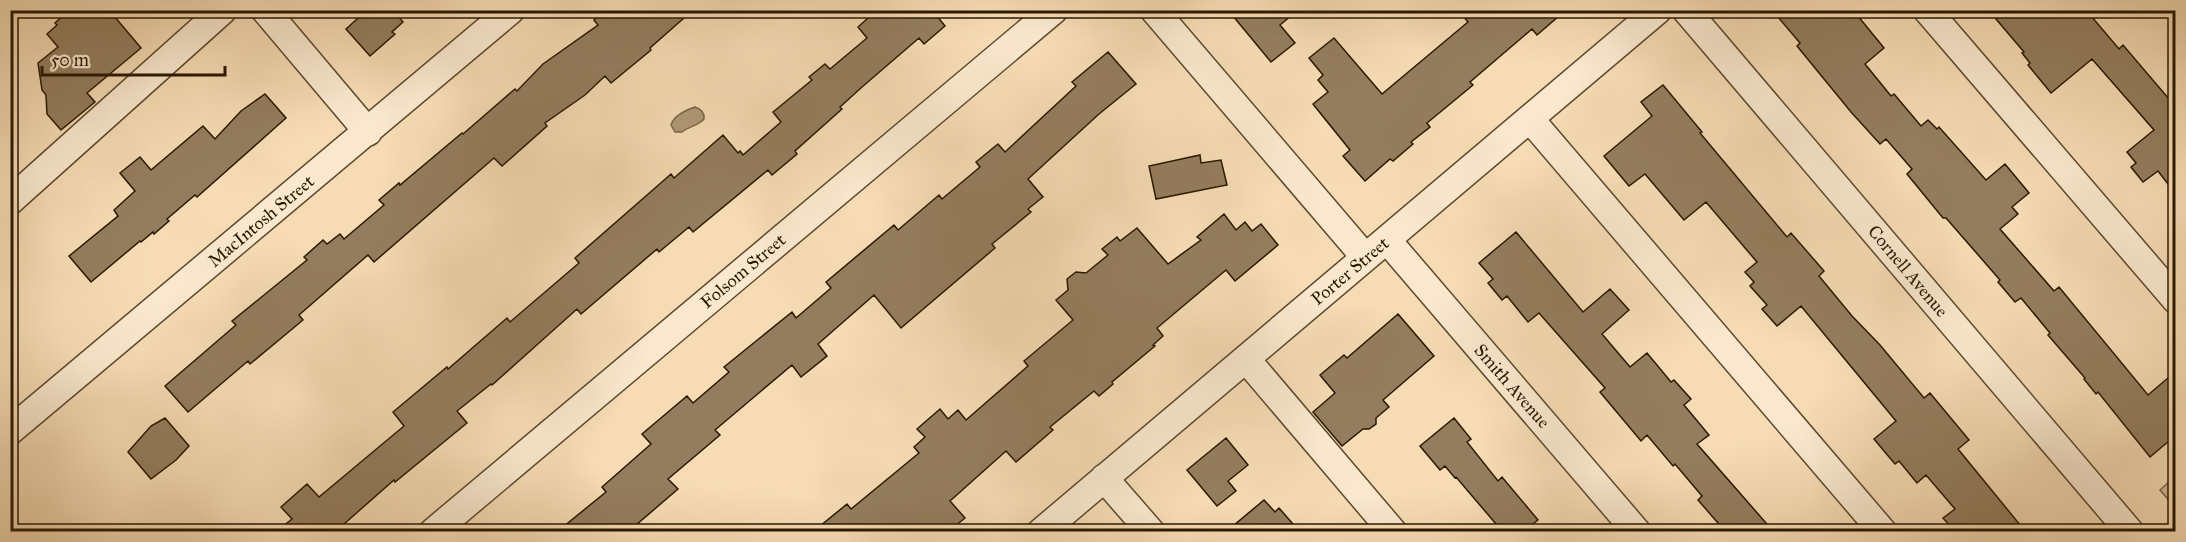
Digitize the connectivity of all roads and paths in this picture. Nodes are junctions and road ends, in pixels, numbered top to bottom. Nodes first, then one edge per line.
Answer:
1 (223, 10) edge
2 (265, 10) edge
3 (512, 10) edge
4 (1054, 10) edge
5 (1154, 10) edge
6 (1658, 10) edge
7 (1686, 10) edge
8 (1927, 10) edge
9 (1530, 119) junction
10 (368, 132) junction
11 (10, 201) edge
12 (1387, 240) junction
13 (1365, 258) junction
14 (2175, 300) edge
15 (1246, 359) junction
16 (10, 431) edge
17 (1104, 478) junction
18 (433, 531) edge
19 (1041, 531) edge
20 (1151, 531) edge
21 (1394, 531) edge
22 (1637, 531) edge
23 (1883, 531) edge
24 (2130, 531) edge

1 - 11 street
2 - 10 street
3 - 10 street, MacIntosh Street
4 - 18 street, Folsom Street
5 - 13 street
6 - 9 street, Porter Street
7 - 24 street, Cornell Avenue
8 - 14 street
9 - 12 street, Porter Street
9 - 23 street
10 - 16 street, MacIntosh Street
12 - 13 street, Porter Street
12 - 22 street, Smith Avenue
13 - 15 street, Porter Street
15 - 17 street, Porter Street
15 - 21 street
17 - 19 street, Porter Street
17 - 20 street

